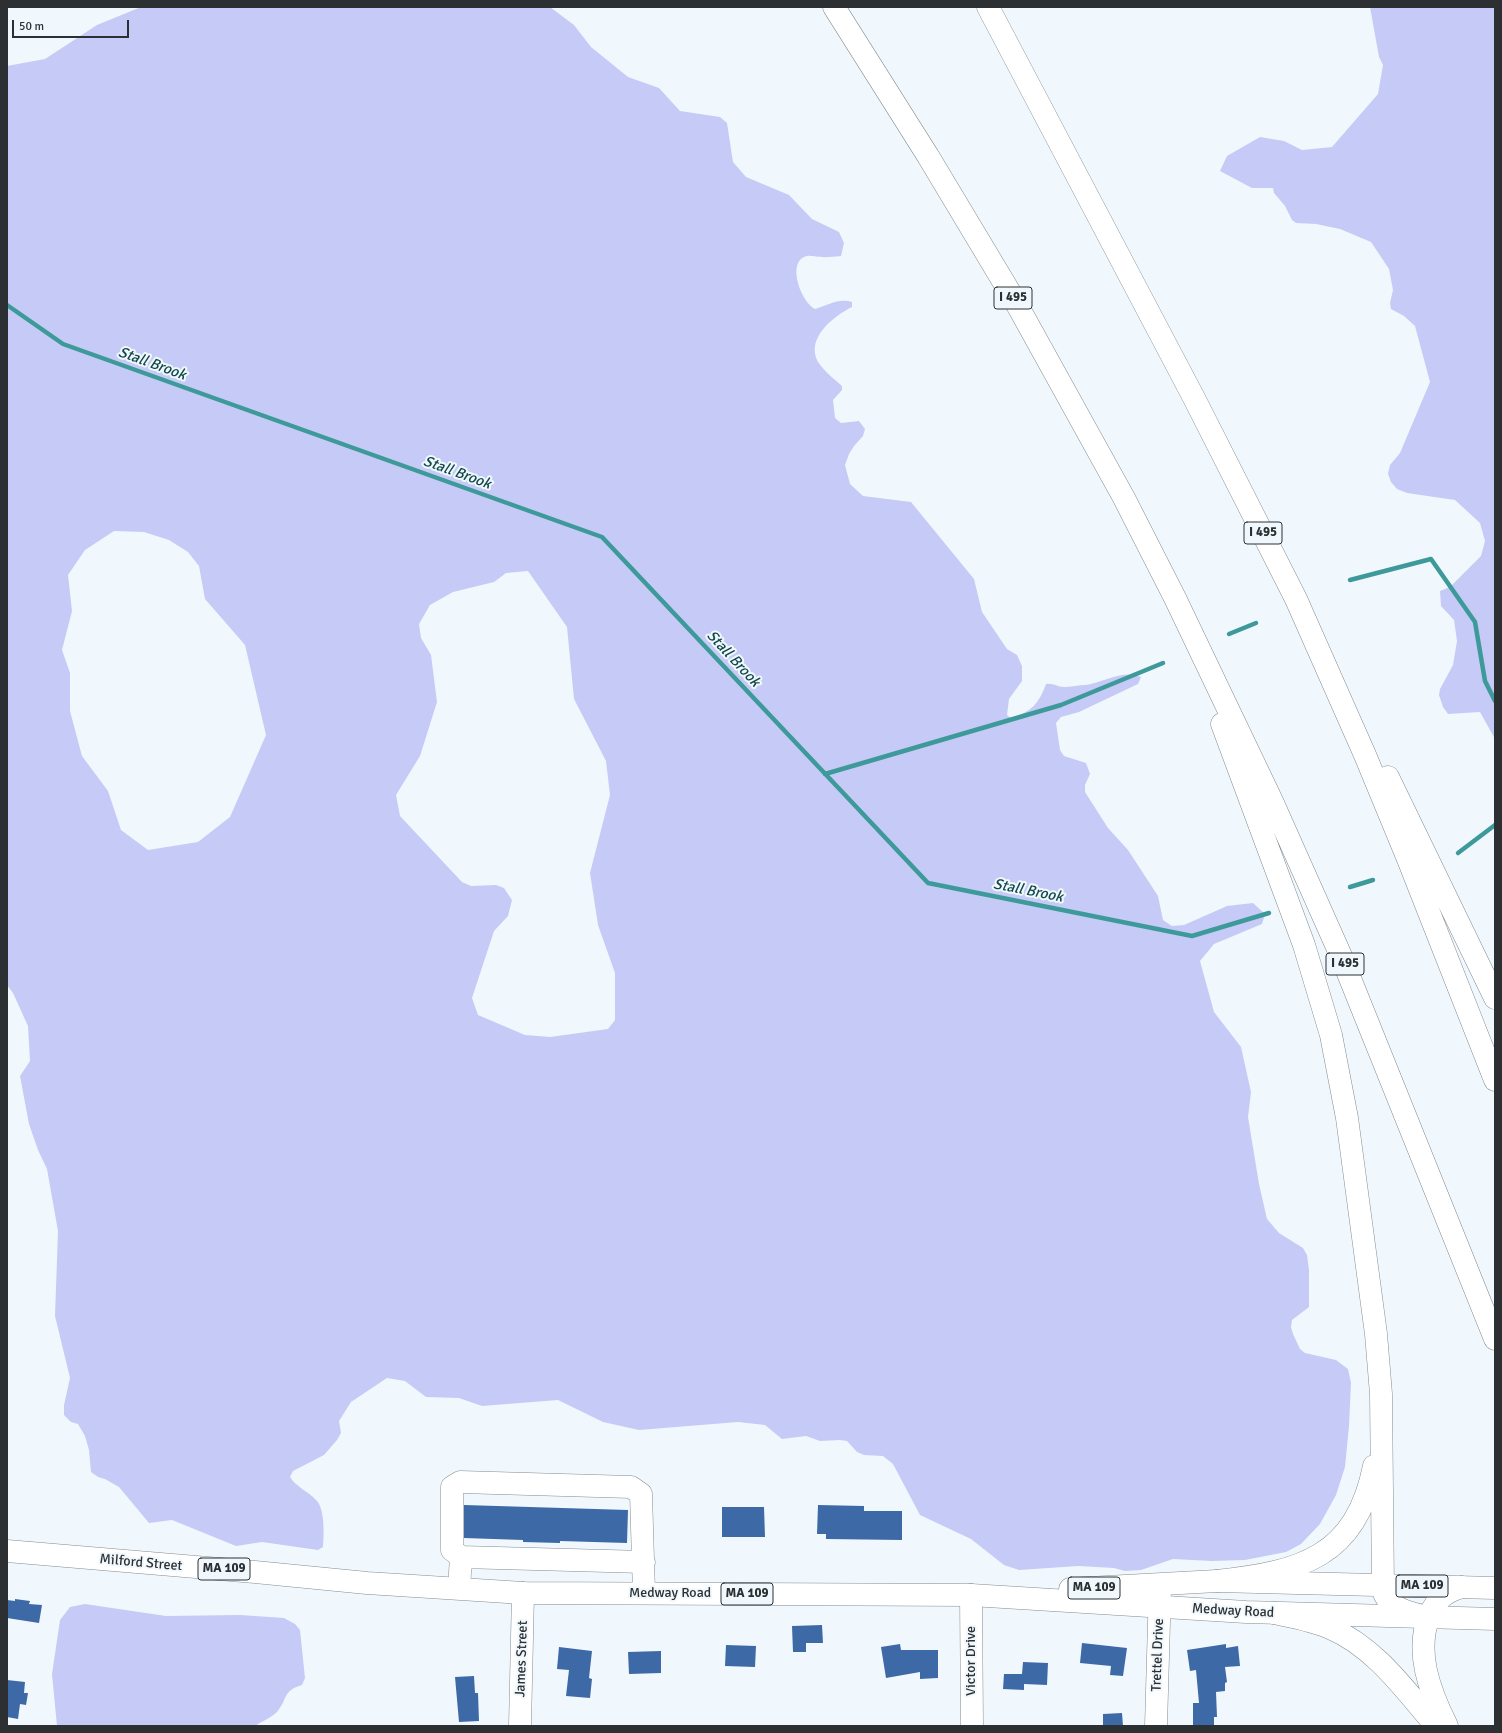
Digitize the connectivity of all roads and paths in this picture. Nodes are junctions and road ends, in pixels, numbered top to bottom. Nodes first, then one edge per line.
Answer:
1 (834, 7) edge
2 (988, 7) edge
3 (1175, 598) junction
4 (1296, 599) junction
5 (1495, 998) edge
6 (1495, 1080) edge
7 (1495, 1339) edge
8 (1382, 1409) junction
9 (7, 1551) edge
10 (461, 1557) junction
11 (644, 1562) junction
12 (1218, 1581) junction
13 (1160, 1584) junction
14 (1382, 1585) junction
15 (1462, 1587) junction
16 (450, 1588) junction
17 (1495, 1588) edge
18 (523, 1593) junction
19 (644, 1593) junction
20 (971, 1595) junction
21 (1159, 1606) junction
22 (1274, 1613) junction
23 (1429, 1617) junction
24 (1495, 1619) edge
25 (520, 1726) edge
26 (972, 1726) edge
27 (1156, 1726) edge
28 (1436, 1726) edge
29 (1447, 1726) edge

1 - 3 main road, I 495
2 - 4 main road, I 495
3 - 7 main road, I 495
3 - 8 main road
4 - 5 main road
4 - 6 main road, I 495
8 - 12 main road
8 - 14 main road
9 - 16 main road, Milford Street / MA 109
10 - 11 main road
10 - 11 main road
10 - 16 main road
11 - 19 main road
12 - 13 main road, Medway Road / MA 109
12 - 14 main road, Medway Road / MA 109
13 - 20 main road, Medway Road / MA 109
13 - 21 main road, Trettel Drive
14 - 15 main road, Medway Road / MA 109
14 - 23 main road
15 - 17 main road, Medway Road / MA 109
15 - 23 main road
16 - 18 main road, Medway Road / MA 109
18 - 19 main road, Medway Road / MA 109
18 - 25 main road, James Street
19 - 20 main road, Medway Road / MA 109
20 - 21 main road, Medway Road / MA 109
20 - 26 main road, Victor Drive
21 - 22 main road, Medway Road / MA 109
21 - 27 main road, Trettel Drive
22 - 23 main road, Medway Road / MA 109
22 - 28 main road
23 - 24 main road, Medway Road / MA 109
23 - 29 main road

